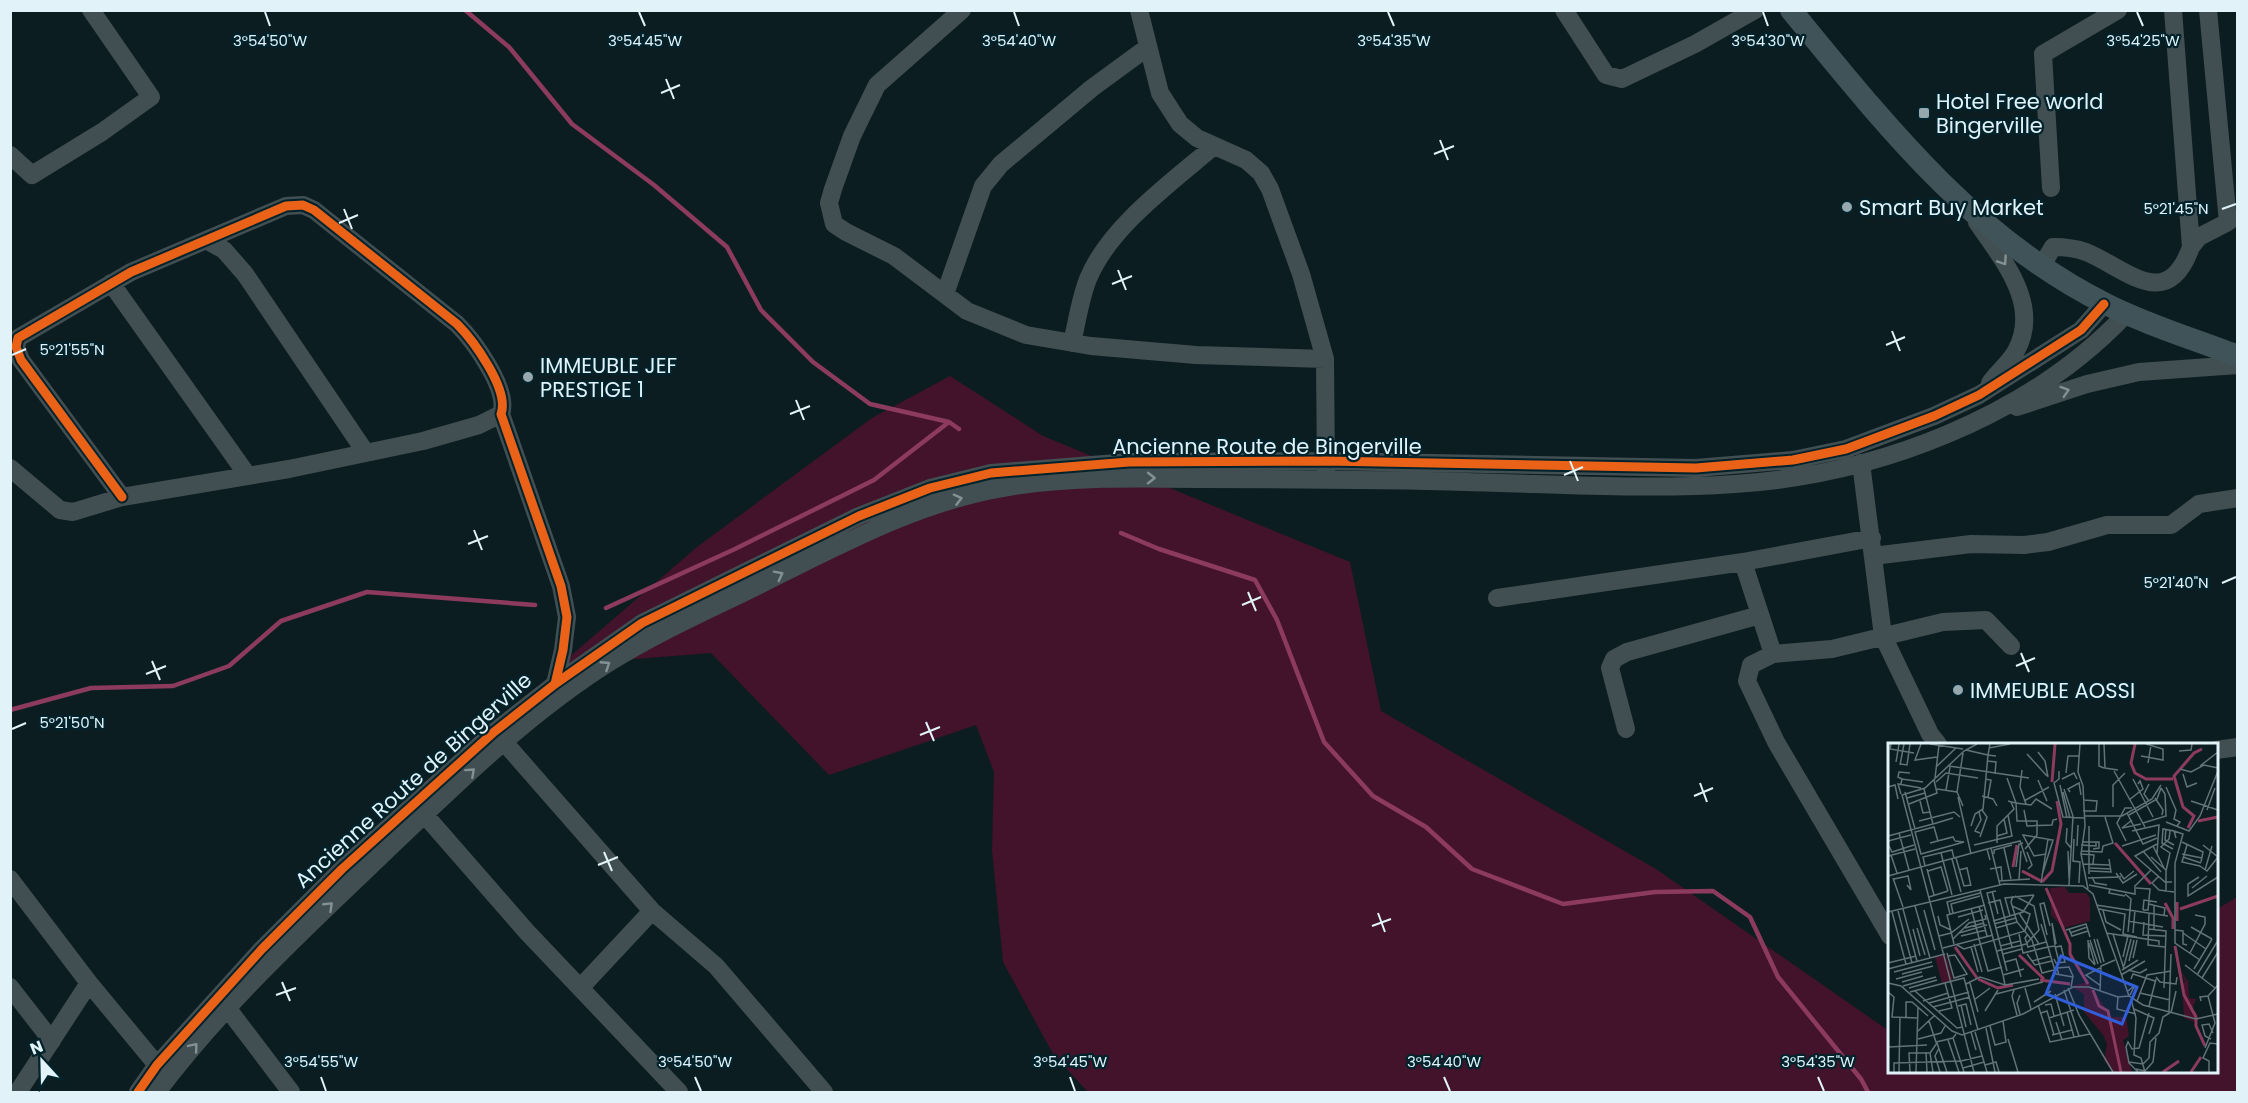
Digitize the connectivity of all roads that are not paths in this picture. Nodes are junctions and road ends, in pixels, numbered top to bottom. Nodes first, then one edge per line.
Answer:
1 (91, 10) edge
2 (962, 10) edge
3 (1139, 10) edge
4 (1564, 10) edge
5 (1755, 10) edge
6 (1791, 10) edge
7 (2118, 10) edge
8 (2173, 10) edge
9 (2208, 10) edge
10 (1148, 47) junction
11 (1214, 146) junction
12 (11, 156) edge
13 (10, 177) edge
14 (2051, 188) dead end
15 (1971, 213) junction
16 (206, 240) junction
17 (2192, 247) junction
18 (2041, 267) junction
19 (111, 283) junction
20 (945, 294) junction
21 (2104, 304) junction
22 (2126, 314) junction
23 (1072, 343) junction
24 (2238, 356) edge
25 (1325, 359) junction
26 (2238, 365) edge
27 (1979, 395) junction
28 (501, 414) junction
29 (1989, 417) junction
30 (366, 453) junction
31 (1861, 463) junction
32 (10, 468) edge
33 (1326, 470) junction
34 (248, 476) junction
35 (122, 497) junction
36 (2238, 498) edge
37 (1873, 547) junction
38 (1743, 562) junction
39 (1497, 598) dead end
40 (1760, 615) junction
41 (1883, 636) junction
42 (2011, 646) dead end
43 (1773, 654) junction
44 (555, 684) junction
45 (1626, 729) dead end
46 (504, 742) junction
47 (1937, 743) edge
48 (2238, 747) edge
49 (2218, 750) edge
50 (424, 814) junction
51 (10, 879) edge
52 (652, 911) junction
53 (1888, 933) edge
54 (89, 983) junction
55 (10, 987) edge
56 (580, 988) junction
57 (228, 1009) junction
58 (52, 1041) junction
59 (157, 1065) junction
60 (18, 1092) edge
61 (138, 1092) edge
62 (157, 1092) edge
63 (291, 1092) edge
64 (676, 1092) edge
65 (824, 1092) edge

1 - 12 street
2 - 20 street
3 - 10 street, Ancienne Route de Bingerville
4 - 5 street
6 - 15 main road
7 - 14 street
8 - 17 street
9 - 17 street
10 - 11 street, Ancienne Route de Bingerville
10 - 20 street
11 - 23 street
11 - 25 street, Ancienne Route de Bingerville
12 - 13 street
15 - 18 main road
15 -> 27 street
16 - 19 street
16 - 28 street
16 - 30 street
17 - 18 street
18 - 21 main road
19 - 34 street
19 - 35 street
20 - 23 street
21 - 22 main road
21 - 27 street, Ancienne Route de Bingerville
22 - 24 main road
22 - 29 street, Ancienne Route de Bingerville
23 - 25 street
25 - 33 street, Ancienne Route de Bingerville
29 -> 26 street
27 - 33 street, Ancienne Route de Bingerville
28 - 30 street
28 - 44 street
29 - 31 street, Ancienne Route de Bingerville
30 - 34 street
31 - 33 street, Ancienne Route de Bingerville
31 - 37 street
32 - 35 street
33 - 44 street, Ancienne Route de Bingerville
46 -> 33 street, Ancienne Route de Bingerville
34 - 35 street
36 - 37 street
37 - 38 street
37 - 41 street
38 - 39 street
38 - 40 street
40 - 43 street
40 - 45 street
41 - 42 street
41 - 43 street
41 - 47 street
43 - 53 street
44 - 59 street, Ancienne Route de Bingerville
50 -> 46 street, Ancienne Route de Bingerville
46 - 52 street
48 - 49 street
50 - 56 street
57 -> 50 street, Ancienne Route de Bingerville
51 - 54 street
52 - 56 street
52 - 65 street
54 - 58 street
54 - 59 street
55 - 58 street
56 - 64 street
62 -> 57 street, Ancienne Route de Bingerville
57 - 63 street
58 - 60 street
59 - 61 street, Ancienne Route de Bingerville

